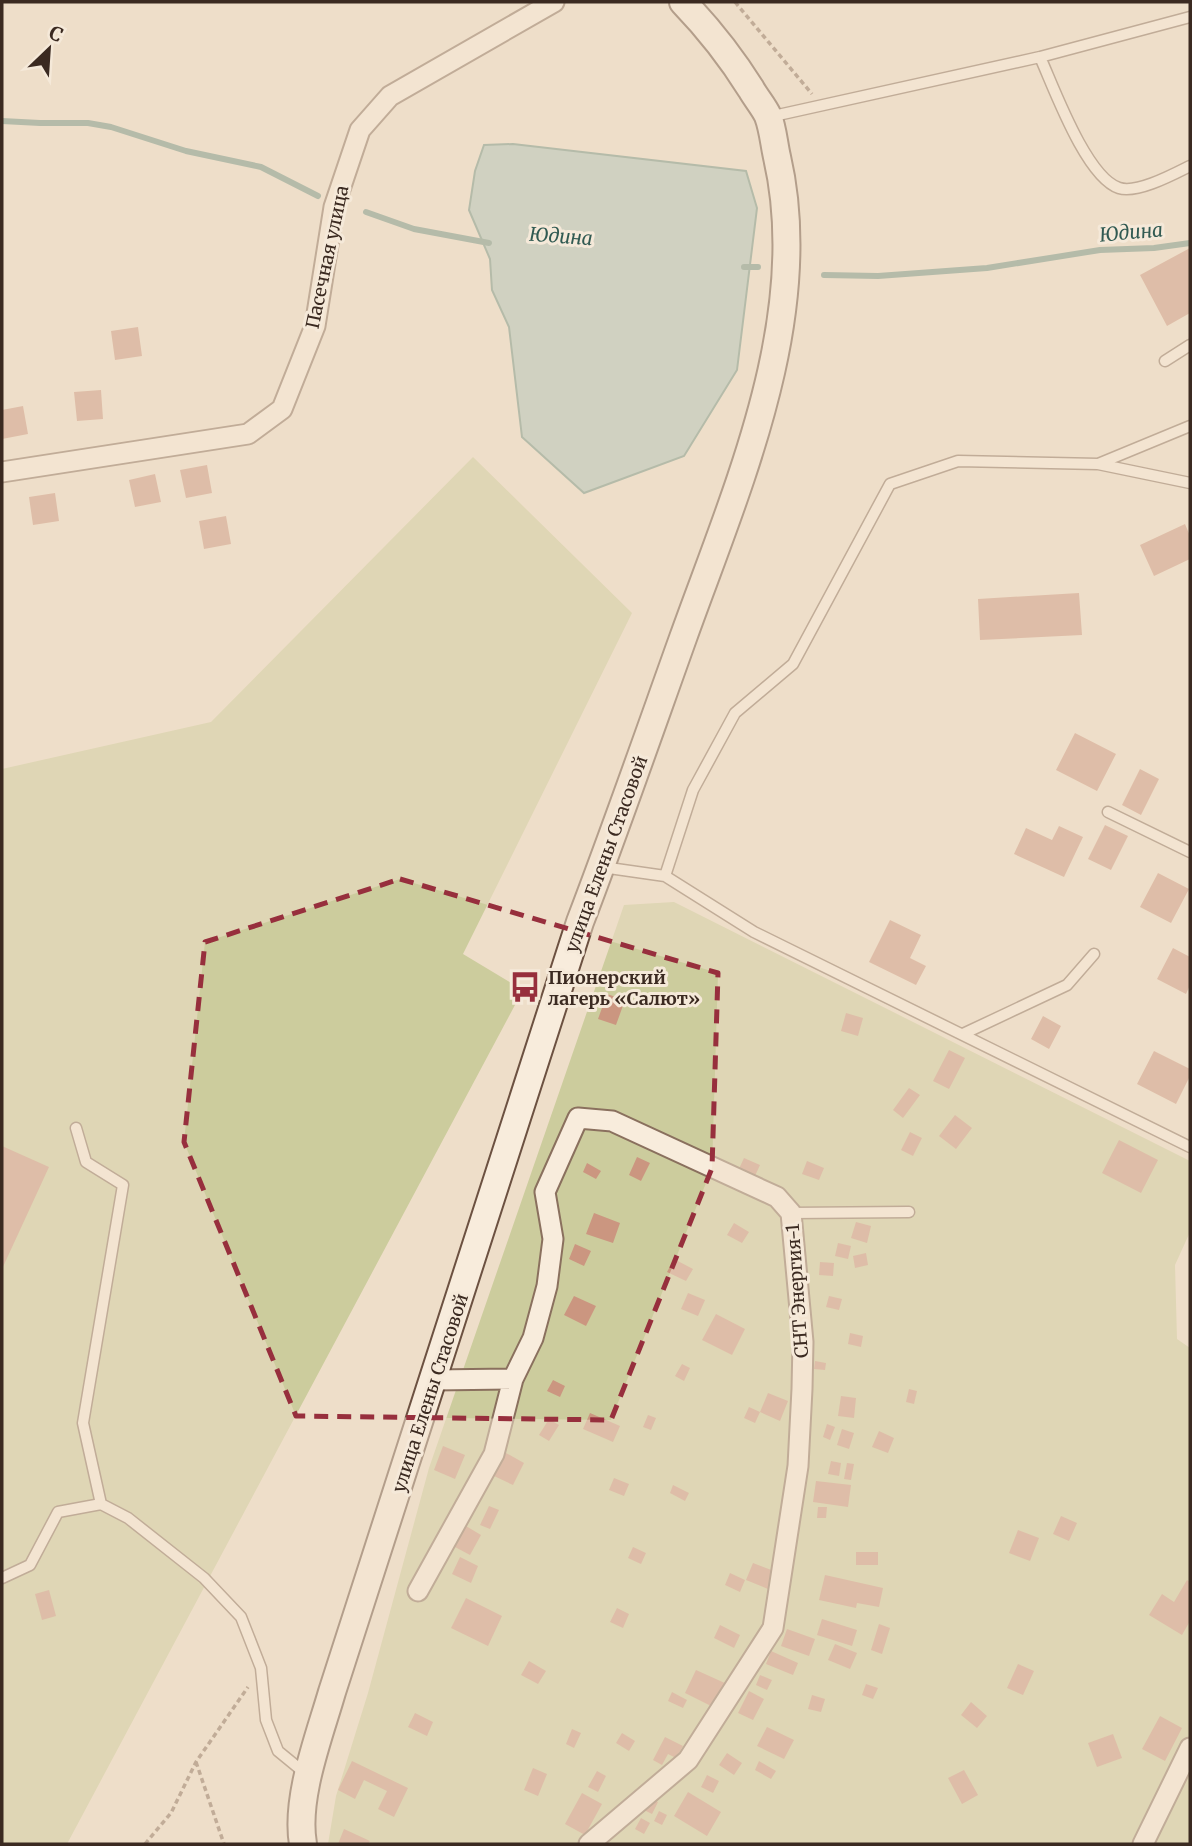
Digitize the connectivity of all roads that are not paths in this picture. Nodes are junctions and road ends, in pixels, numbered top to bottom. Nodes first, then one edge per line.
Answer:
1 (554, 2) edge
2 (683, 2) edge
3 (1190, 17) edge
4 (1040, 57) junction
5 (768, 117) junction
6 (1190, 166) edge
7 (1190, 345) edge
8 (1165, 361) dead end
9 (1190, 426) edge
10 (1098, 464) junction
11 (2, 472) edge
12 (1190, 483) edge
13 (1108, 812) dead end
14 (1190, 852) edge
15 (601, 867) junction
16 (664, 876) junction
17 (1094, 954) dead end
18 (963, 1034) junction
19 (76, 1128) dead end
20 (1190, 1147) edge
21 (909, 1212) dead end
22 (791, 1213) junction
23 (513, 1379) junction
24 (434, 1380) junction
25 (101, 1504) junction
26 (2, 1578) edge
27 (418, 1591) dead end
28 (1190, 1748) edge
29 (307, 1774) junction
30 (303, 1844) edge
31 (589, 1844) edge
32 (1143, 1844) edge

1 - 11 street, Пасечная улица
2 - 5 main road, улица Елены Стасовой
3 - 4 lane
4 - 5 lane
4 - 6 lane
5 - 15 main road, улица Елены Стасовой
7 - 8 lane
9 - 10 lane
10 - 12 lane
10 - 16 lane
13 - 14 lane
15 - 16 lane
15 - 24 main road, улица Елены Стасовой
16 - 18 lane
17 - 18 lane
18 - 20 lane
19 - 25 lane
21 - 22 lane
22 - 23 street, СНТ Энергия-1
22 - 31 street, СНТ Энергия-1
23 - 24 street
23 - 27 street
24 - 29 main road, улица Елены Стасовой
25 - 26 lane
25 - 29 lane
28 - 32 street
29 - 30 main road, улица Елены Стасовой

